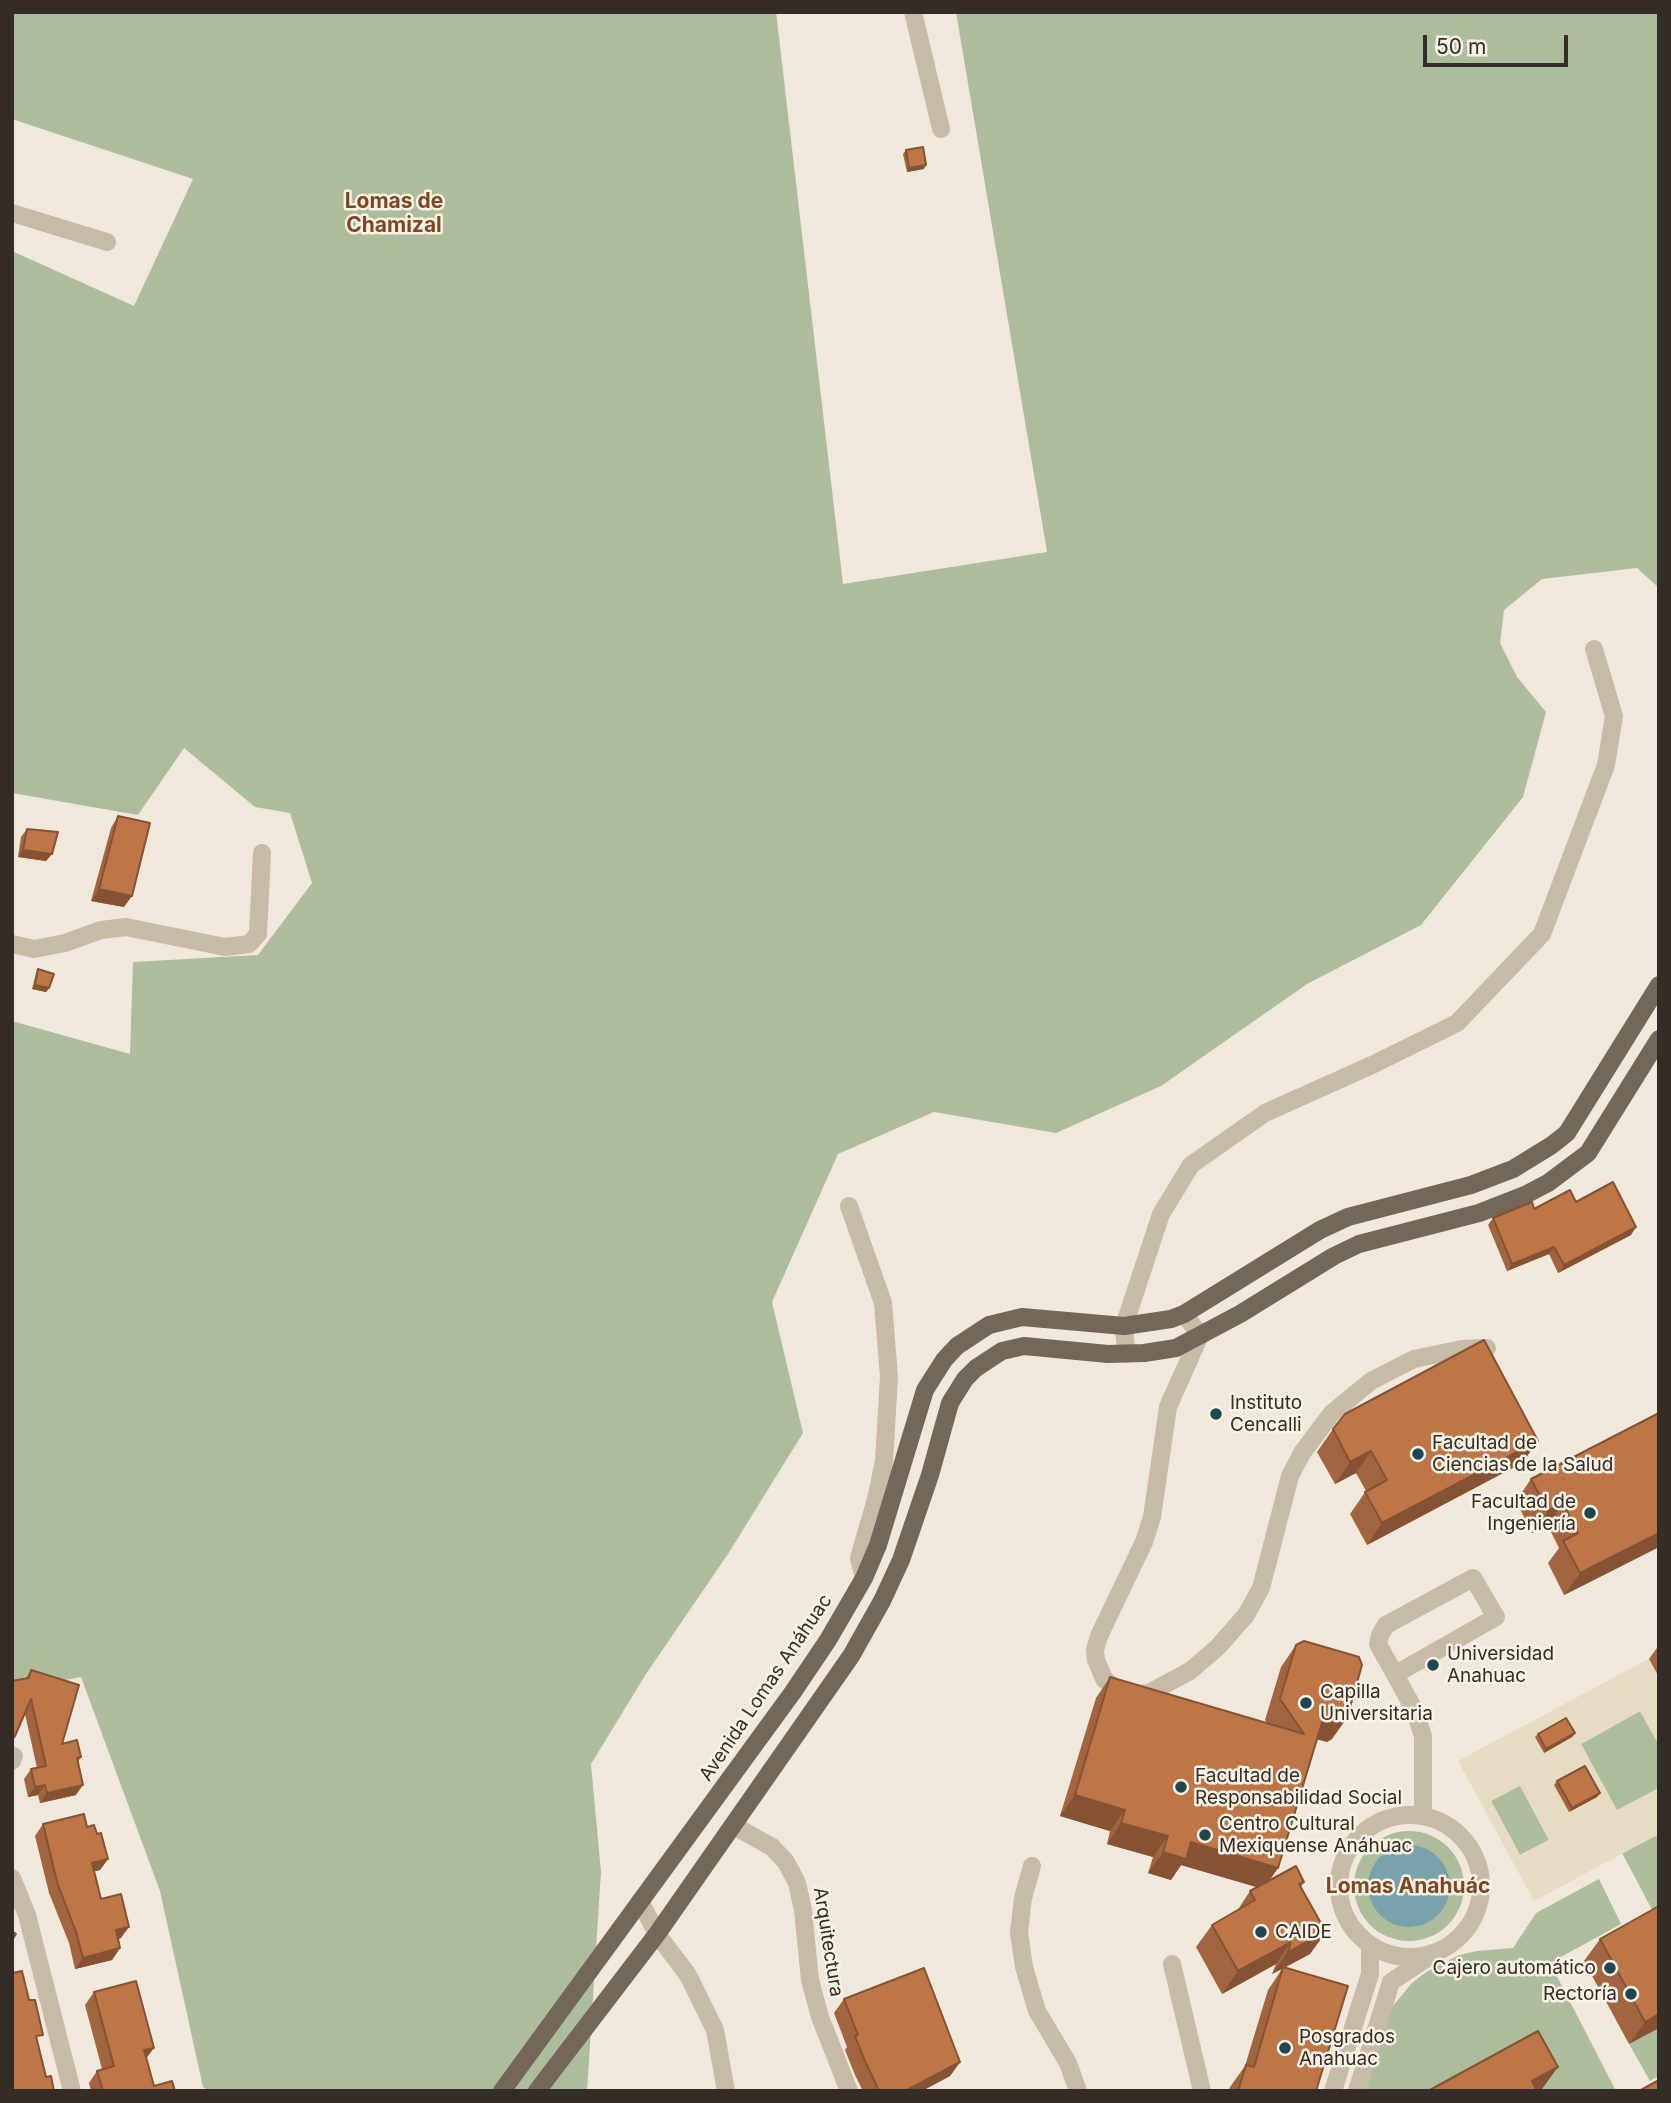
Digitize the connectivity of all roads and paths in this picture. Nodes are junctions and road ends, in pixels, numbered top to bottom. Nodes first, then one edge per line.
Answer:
1 (913, 12) edge
2 (941, 129) dead end
3 (12, 212) edge
4 (107, 242) dead end
5 (1594, 649) dead end
6 (262, 853) dead end
7 (12, 944) edge
8 (1659, 985) edge
9 (1659, 1039) edge
10 (849, 1206) dead end
11 (1184, 1314) junction
12 (1124, 1326) junction
13 (1200, 1335) junction
14 (1487, 1348) edge
15 (1126, 1354) junction
16 (864, 1578) junction
17 (1396, 1674) junction
18 (1423, 1816) junction
19 (734, 1826) junction
20 (1032, 1866) dead end
21 (12, 1878) edge
22 (640, 1901) junction
23 (657, 1934) junction
24 (1370, 1945) junction
25 (1437, 1952) junction
26 (1172, 1964) dead end
27 (72, 2091) edge
28 (502, 2091) edge
29 (537, 2091) edge
30 (726, 2091) edge
31 (849, 2091) edge
32 (1078, 2091) edge
33 (1202, 2091) edge
34 (1333, 2091) edge
35 (1357, 2091) edge

1 - 2 street
3 - 4 street
5 - 12 street
6 - 7 street
8 - 11 main road, Avenida Lomas Anáhuac
9 - 13 main road
10 - 16 street
11 - 12 main road, Avenida Lomas Anáhuac
11 - 13 street
12 - 15 street
12 - 16 main road, Avenida Lomas Anáhuac
13 - 14 street
13 - 15 main road
15 - 19 main road
16 - 22 main road, Avenida Lomas Anáhuac
17 - 17 street
17 - 18 street
18 - 24 street
18 - 25 street
19 - 23 main road
19 - 31 street, Arquitectura
20 - 32 street
21 - 27 street
22 - 23 street
22 - 28 main road, Avenida Lomas Anáhuac
23 - 29 main road
23 - 30 street
24 - 25 street
24 - 34 street
25 - 35 street
26 - 33 street

